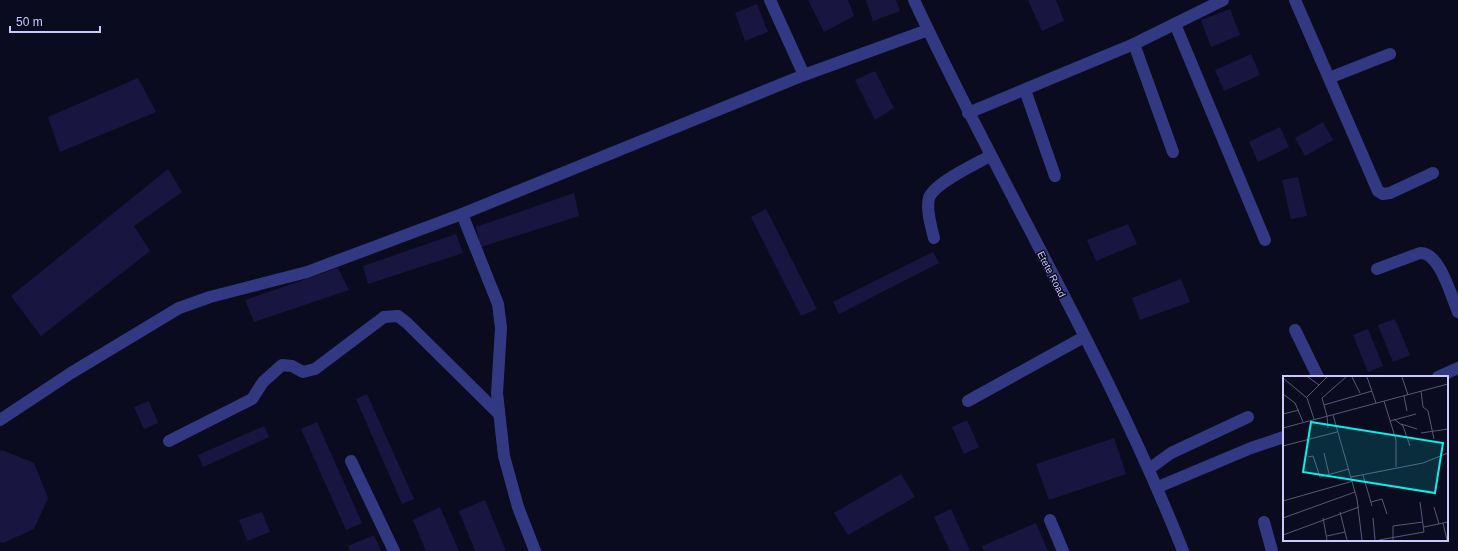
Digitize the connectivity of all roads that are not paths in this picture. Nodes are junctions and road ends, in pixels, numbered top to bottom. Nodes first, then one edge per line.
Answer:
1 (770, 0) edge
2 (914, 0) edge
3 (1223, 0) edge
4 (1295, 0) edge
5 (1175, 24) junction
6 (928, 30) junction
7 (1134, 44) junction
8 (1390, 54) dead end
9 (804, 75) junction
10 (1329, 78) junction
11 (1025, 90) junction
12 (968, 114) junction
13 (1173, 152) dead end
14 (990, 156) junction
15 (1433, 173) dead end
16 (1055, 176) dead end
17 (462, 214) junction
18 (934, 238) dead end
19 (1264, 240) dead end
20 (1377, 269) dead end
21 (1458, 312) edge
22 (1295, 330) dead end
23 (1084, 337) junction
24 (1458, 368) edge
25 (1318, 376) edge
26 (1440, 376) edge
27 (968, 400) dead end
28 (499, 414) junction
29 (1248, 417) dead end
30 (0, 420) edge
31 (1283, 436) edge
32 (169, 441) dead end
33 (351, 461) dead end
34 (1149, 469) junction
35 (1158, 487) junction
36 (1050, 520) dead end
37 (1264, 522) dead end
38 (394, 551) edge
39 (535, 551) edge
40 (1063, 551) edge
41 (1183, 551) edge
42 (1272, 551) edge

1 - 9 street
2 - 6 street, Etete Road
3 - 5 street
4 - 10 street
5 - 7 street
5 - 19 street
6 - 9 street
6 - 12 street, Etete Road
7 - 11 street
7 - 13 street
8 - 10 street
9 - 17 street
10 - 15 street
11 - 12 street
11 - 16 street
12 - 14 street, Etete Road
14 - 18 street
14 - 23 street, Etete Road
17 - 28 street
17 - 30 street
20 - 21 street
22 - 25 street
23 - 27 street
23 - 34 street, Etete Road
24 - 26 street
28 - 32 street
28 - 39 street
29 - 34 street
31 - 35 street
33 - 38 street
34 - 35 street, Etete Road
35 - 41 street, Etete Road
36 - 40 street
37 - 42 street

